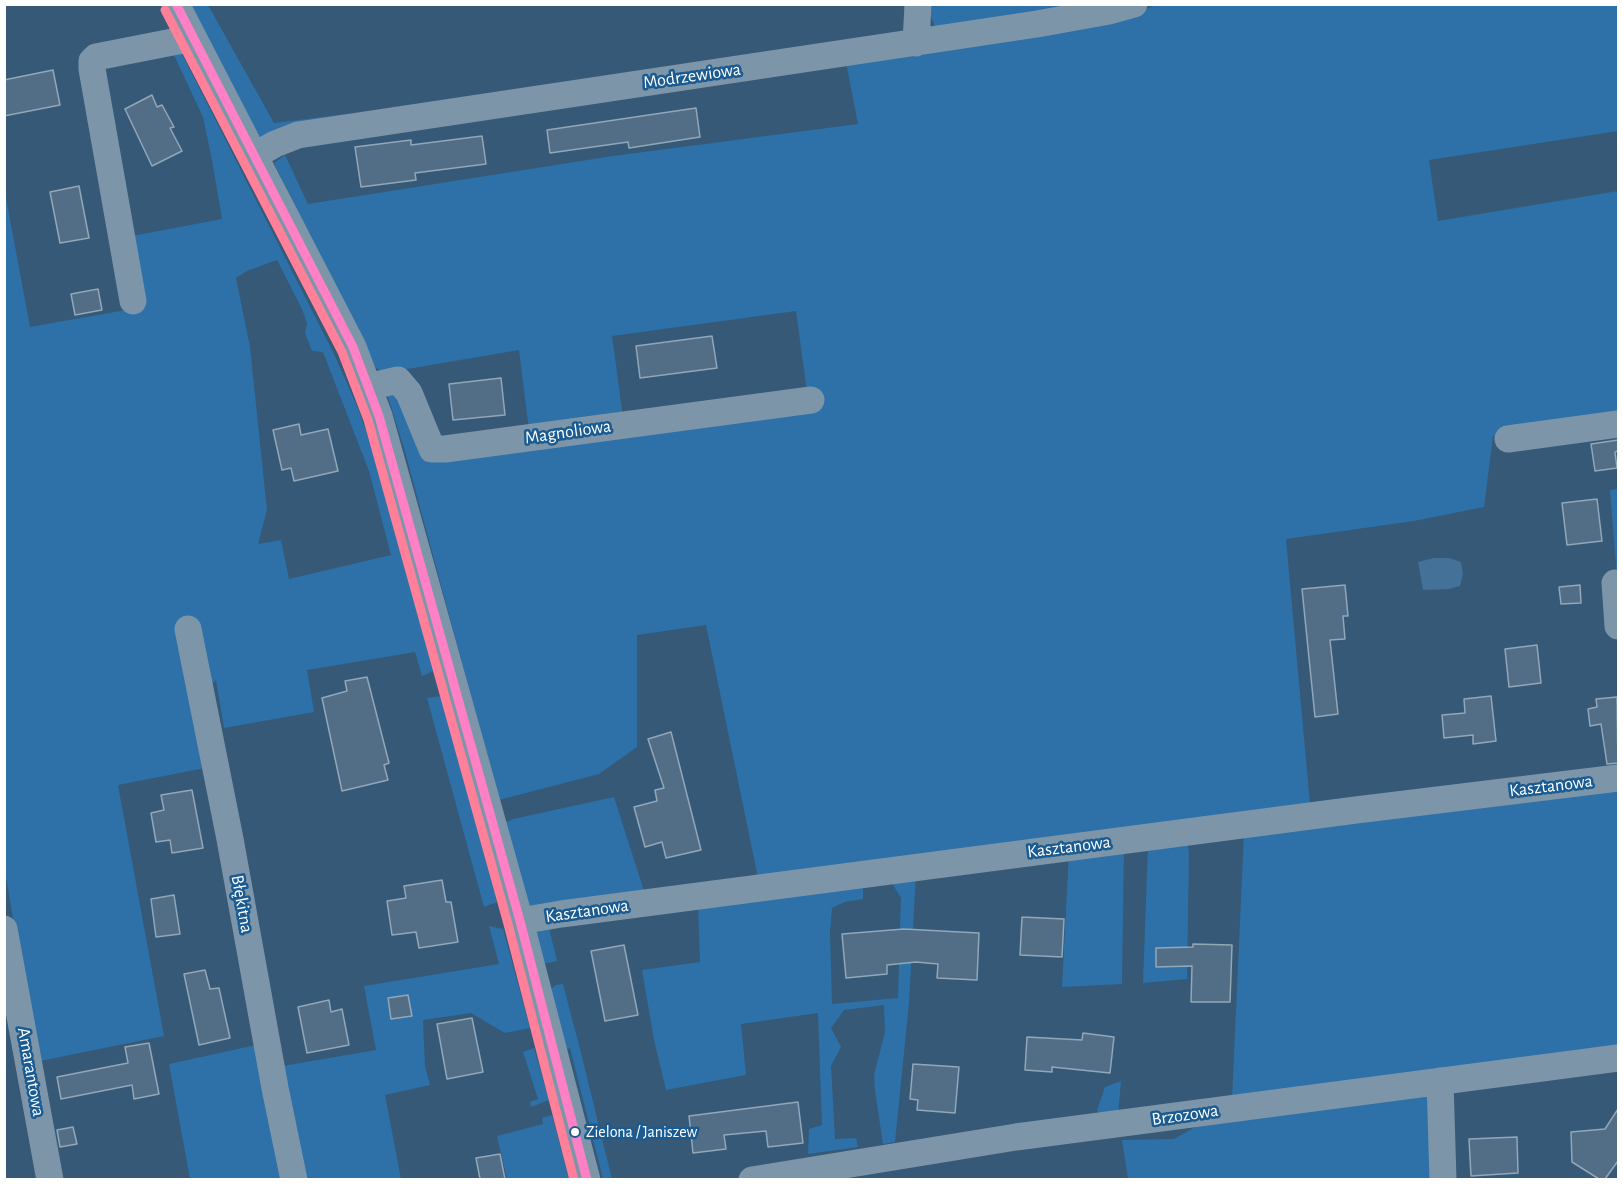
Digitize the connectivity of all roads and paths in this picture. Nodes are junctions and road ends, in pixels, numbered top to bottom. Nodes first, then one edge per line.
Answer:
1 (176, 4) edge
2 (918, 4) edge
3 (1134, 4) edge
4 (193, 38) junction
5 (916, 43) junction
6 (254, 156) junction
7 (133, 301) dead end
8 (368, 387) junction
9 (811, 400) dead end
10 (1618, 424) edge
11 (1508, 440) dead end
12 (1615, 583) dead end
13 (1618, 626) edge
14 (188, 629) dead end
15 (1618, 778) edge
16 (520, 921) junction
17 (4, 929) edge
18 (1618, 1058) edge
19 (1440, 1081) junction
20 (824, 1174) edge
21 (50, 1179) edge
22 (294, 1179) edge
23 (587, 1179) edge
24 (752, 1179) edge
25 (1443, 1179) edge

1 - 4 street
2 - 5 street
3 - 5 street, Modrzewiowa
4 - 6 street
4 - 7 street
5 - 6 street, Modrzewiowa
6 - 8 street
8 - 9 street, Magnoliowa
8 - 16 street
10 - 11 street
12 - 13 street
14 - 22 street, Błękitna
15 - 16 street, Kasztanowa
16 - 23 street
17 - 21 street, Amarantowa
18 - 19 street, Brzozowa
19 - 20 street, Brzozowa
19 - 25 street
20 - 24 street, Brzozowa

